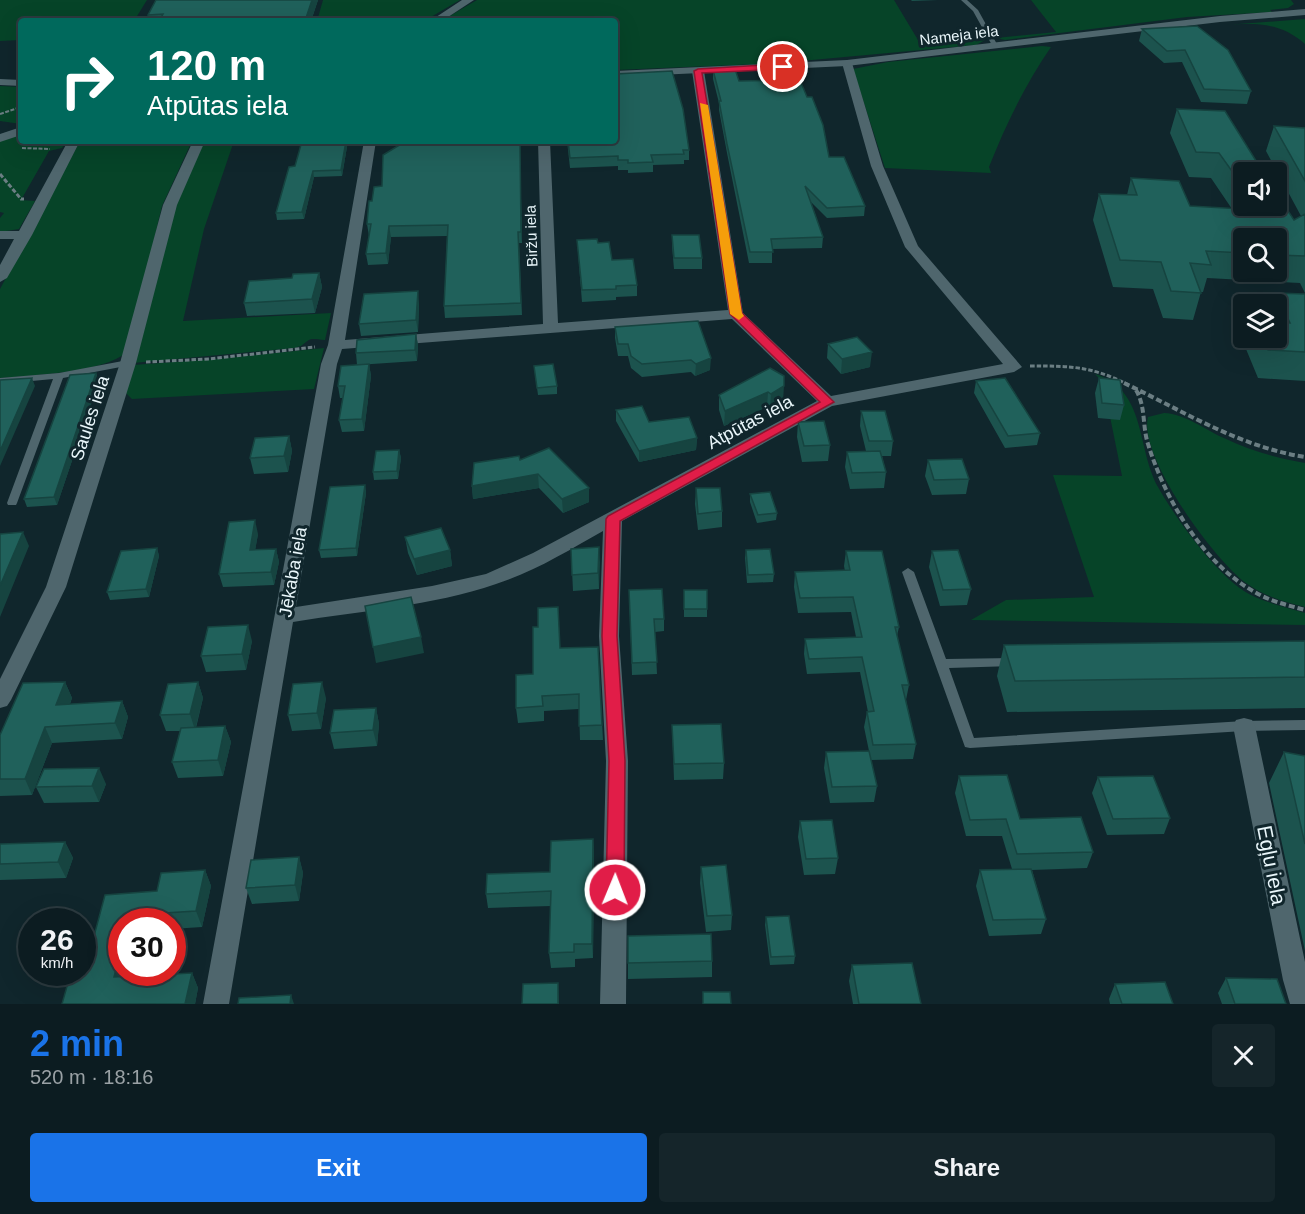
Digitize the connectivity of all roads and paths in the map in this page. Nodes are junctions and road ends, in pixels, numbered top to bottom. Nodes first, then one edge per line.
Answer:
1 (470, 0) edge
2 (964, 0) edge
3 (1305, 12) edge
4 (440, 18) edge
5 (995, 46) junction
6 (847, 63) junction
7 (698, 71) junction
8 (618, 74) edge
9 (0, 82) edge
10 (18, 83) edge
11 (18, 108) edge
12 (0, 114) edge
13 (18, 132) edge
14 (0, 138) edge
15 (198, 144) edge
16 (370, 144) edge
17 (544, 144) edge
18 (72, 146) edge
19 (12, 147) dead end
20 (0, 174) edge
21 (44, 199) junction
22 (0, 235) edge
23 (25, 235) junction
24 (0, 278) edge
25 (736, 314) junction
26 (551, 329) junction
27 (336, 345) junction
28 (128, 363) junction
29 (1014, 367) junction
30 (59, 376) junction
31 (0, 381) edge
32 (1134, 388) junction
33 (827, 402) junction
34 (1305, 457) edge
35 (12, 503) dead end
36 (613, 519) junction
37 (908, 572) dead end
38 (1305, 610) edge
39 (285, 616) junction
40 (1024, 662) edge
41 (9, 663) edge
42 (941, 664) junction
43 (0, 700) edge
44 (1305, 725) edge
45 (1244, 726) junction
46 (216, 1004) edge
47 (613, 1004) edge
48 (1303, 1004) edge

1 - 4 street
2 - 5 lane
3 - 5 street, Nameja iela
5 - 6 street, Nameja iela
6 - 7 street, Nameja iela
6 - 29 street
7 - 8 street, Nameja iela
7 - 25 street
9 - 10 street
11 - 12 path
13 - 14 street
15 - 28 street, Saules iela
16 - 27 street, Jēkaba iela
17 - 26 street, Biržu iela
18 - 19 path
18 - 21 street
20 - 21 path
21 - 23 street
22 - 23 street
23 - 24 street
25 - 26 street
25 - 33 street
26 - 27 street
27 - 28 path
27 - 39 street, Jēkaba iela
28 - 30 lane
28 - 41 street, Saules iela
29 - 32 path
29 - 33 street, Atpūtas iela
30 - 31 lane
30 - 35 lane
32 - 34 path
32 - 38 path
33 - 36 street, Atpūtas iela
36 - 39 street, Atpūtas iela
36 - 47 street
37 - 42 lane
39 - 46 street, Jēkaba iela
40 - 42 lane
41 - 43 street, Saules iela
42 - 45 lane
44 - 45 lane
45 - 48 street, Egļu iela

